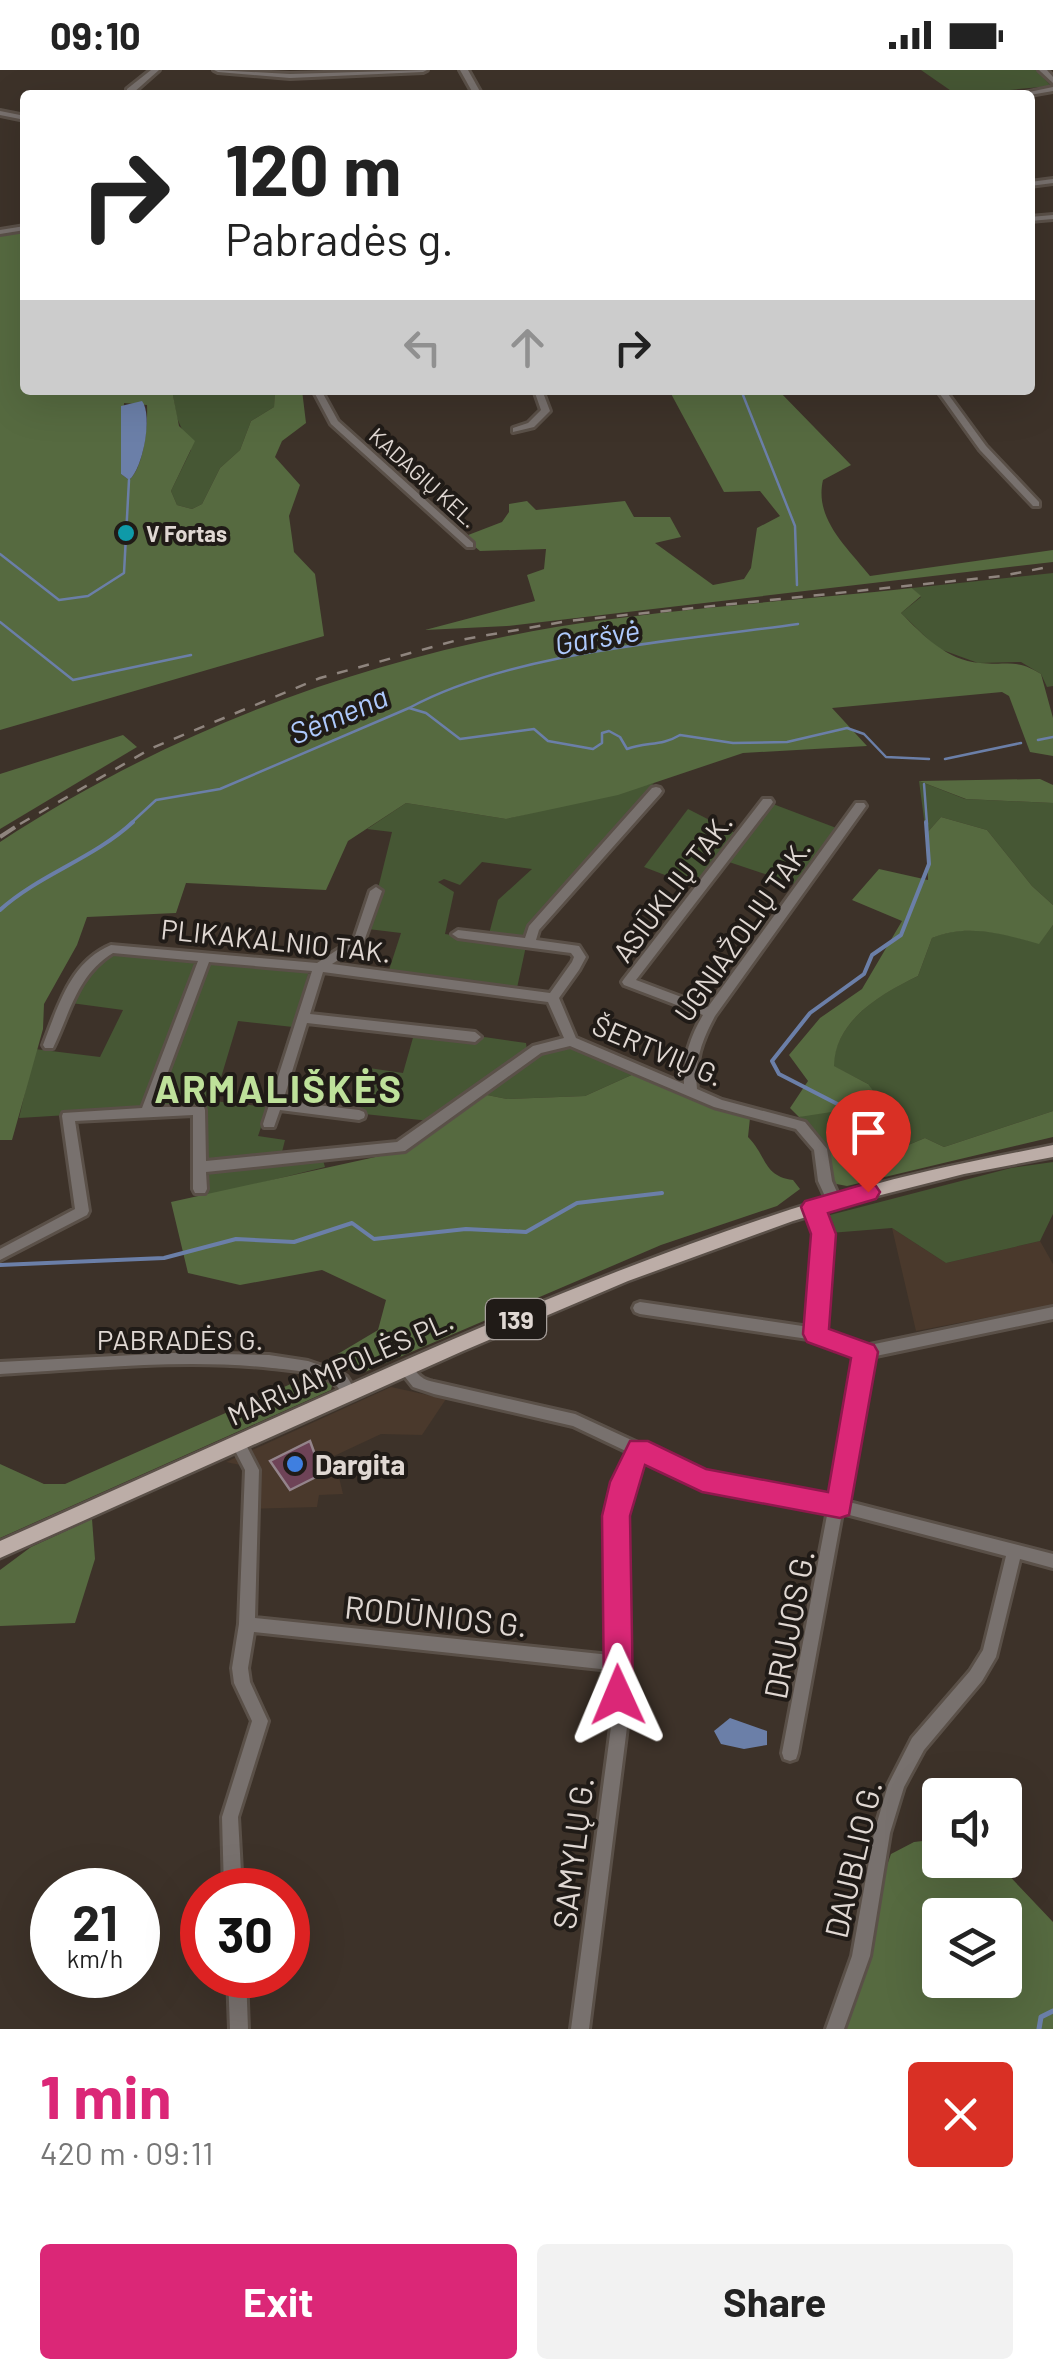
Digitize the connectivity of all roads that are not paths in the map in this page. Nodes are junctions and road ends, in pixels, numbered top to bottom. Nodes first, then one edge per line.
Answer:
1 (155, 70) edge
2 (218, 70) edge
3 (422, 70) edge
4 (1043, 70) edge
5 (1053, 81) edge
6 (131, 90) edge
7 (320, 395) edge
8 (540, 395) edge
9 (945, 395) edge
10 (516, 430) dead end
11 (1036, 504) dead end
12 (470, 545) dead end
13 (656, 791) dead end
14 (767, 802) dead end
15 (860, 806) dead end
16 (376, 890) dead end
17 (458, 934) dead end
18 (530, 942) junction
19 (204, 960) junction
20 (319, 966) junction
21 (553, 998) junction
22 (710, 1013) junction
23 (302, 1018) junction
24 (475, 1037) dead end
25 (572, 1041) junction
26 (49, 1045) dead end
27 (691, 1091) junction
28 (275, 1104) junction
29 (146, 1112) junction
30 (359, 1115) dead end
31 (269, 1124) dead end
32 (1053, 1151) edge
33 (201, 1167) junction
34 (200, 1190) dead end
35 (834, 1201) junction
36 (813, 1207) junction
37 (0, 1255) edge
38 (640, 1308) dead end
39 (1053, 1313) edge
40 (816, 1334) junction
41 (865, 1352) junction
42 (0, 1368) edge
43 (405, 1368) junction
44 (350, 1393) junction
45 (238, 1443) junction
46 (639, 1449) junction
47 (840, 1506) junction
48 (0, 1550) edge
49 (1014, 1550) junction
50 (1053, 1561) edge
51 (247, 1624) junction
52 (618, 1662) junction
53 (790, 1753) dead end
54 (232, 1868) edge
55 (238, 1998) edge
56 (239, 2029) edge
57 (580, 2029) edge
58 (835, 2029) edge

1 - 6 street
2 - 3 street
4 - 5 street
7 - 12 street, KADAGIŲ KEL.
8 - 10 street
9 - 11 street
13 - 18 street
14 - 22 street, ASIŪKLIŲ TAK.
15 - 22 street, UGNIAŽOLIŲ TAK.
16 - 20 street
17 - 18 street
18 - 21 street
19 - 20 street, PLIKAKALNIO TAK.
19 - 26 street, PLIKAKALNIO TAK.
19 - 29 street
20 - 21 street, PLIKAKALNIO TAK.
20 - 23 street
21 - 25 street
22 - 27 street, UGNIAŽOLIŲ TAK.
23 - 24 street
23 - 28 street
25 - 27 street, ŠERTVIŲ G.
25 - 33 street, ŠERTVIŲ G.
27 - 35 street, ŠERTVIŲ G.
28 - 30 street
28 - 31 street
29 - 33 street
29 - 37 street
32 - 35 main road, MARIJAMPOLĖS PL. / 139
33 - 34 street
35 - 36 main road, MARIJAMPOLĖS PL. / 139
36 - 40 street
36 - 43 main road, MARIJAMPOLĖS PL. / 139
38 - 40 street
39 - 41 street
40 - 41 street
41 - 47 street, DRUJOS G.
42 - 44 street, PABRADĖS G.
43 - 44 main road, MARIJAMPOLĖS PL. / 139
43 - 46 street
44 - 45 main road, MARIJAMPOLĖS PL. / 139
45 - 48 main road, MARIJAMPOLĖS PL. / 139
45 - 51 street
46 - 47 street
46 - 52 street, SAMYLŲ G.
47 - 49 street
47 - 53 street, DRUJOS G.
49 - 50 street
49 - 58 street, DAUBLIO G.
51 - 52 street, RODŪNIOS G.
51 - 54 street
52 - 57 street, SAMYLŲ G.
55 - 56 street

